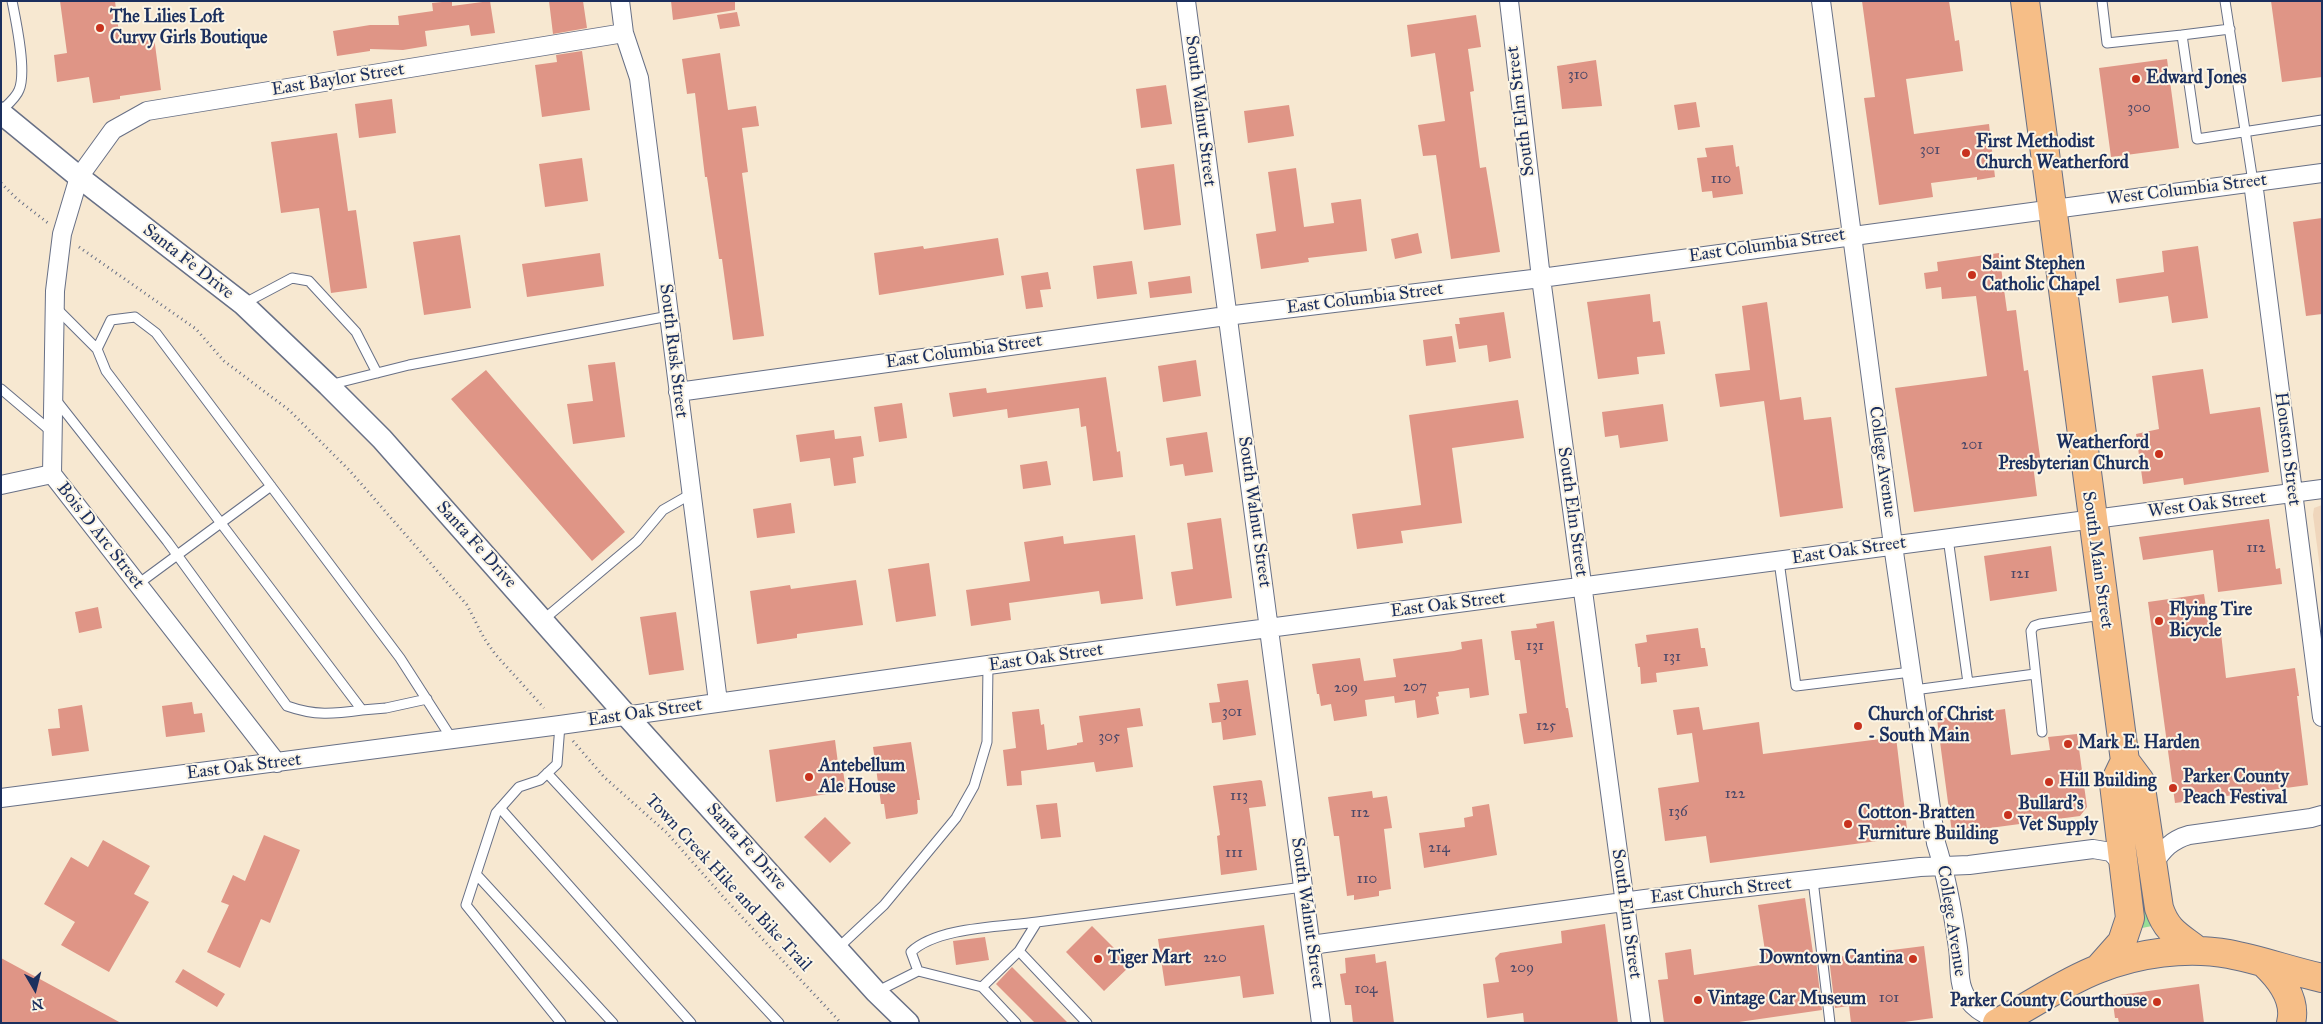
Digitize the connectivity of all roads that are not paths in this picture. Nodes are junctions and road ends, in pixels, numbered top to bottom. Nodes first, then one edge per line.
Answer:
1 (12, 1) edge
2 (620, 1) edge
3 (1186, 1) edge
4 (1508, 1) edge
5 (1821, 1) edge
6 (2025, 1) edge
7 (2102, 1) edge
8 (2225, 1) edge
9 (2230, 28) junction
10 (624, 33) junction
11 (2182, 35) junction
12 (1, 112) edge
13 (2322, 120) edge
14 (2246, 131) junction
15 (2322, 173) edge
16 (79, 177) junction
17 (2253, 182) junction
18 (2052, 208) junction
19 (1851, 235) junction
20 (1541, 278) junction
21 (243, 304) junction
22 (55, 307) junction
23 (669, 316) junction
24 (1226, 316) junction
25 (97, 349) junction
26 (377, 373) junction
27 (328, 385) junction
28 (1, 389) edge
29 (678, 392) junction
30 (54, 398) junction
31 (53, 434) junction
32 (52, 474) junction
33 (1, 485) edge
34 (271, 486) junction
35 (2322, 490) edge
36 (2293, 493) junction
37 (692, 494) junction
38 (2092, 519) junction
39 (221, 524) junction
40 (1948, 538) junction
41 (1893, 545) junction
42 (177, 554) junction
43 (1779, 561) junction
44 (138, 584) junction
45 (1582, 587) junction
46 (2105, 614) junction
47 (543, 620) junction
48 (1270, 628) junction
49 (2316, 637) edge
50 (988, 665) junction
51 (1911, 672) junction
52 (2035, 674) junction
53 (1968, 683) junction
54 (1914, 690) junction
55 (427, 699) junction
56 (718, 702) junction
57 (362, 710) junction
58 (626, 715) junction
59 (2322, 717) edge
60 (560, 725) junction
61 (2042, 732) dead end
62 (452, 739) junction
63 (2125, 761) junction
64 (276, 763) junction
65 (548, 773) junction
66 (1, 798) edge
67 (500, 808) junction
68 (2322, 815) edge
69 (2153, 864) junction
70 (1943, 865) junction
71 (2126, 868) junction
72 (476, 874) junction
73 (1812, 880) junction
74 (1303, 887) junction
75 (1624, 902) junction
76 (1037, 922) junction
77 (1311, 945) junction
78 (838, 948) junction
79 (1019, 951) junction
80 (2198, 951) junction
81 (2264, 963) junction
82 (2099, 968) junction
83 (918, 971) junction
84 (2318, 973) edge
85 (982, 987) junction
86 (876, 992) junction
87 (2047, 996) junction
88 (1998, 1022) edge
89 (561, 1023) edge
90 (613, 1023) edge
91 (691, 1023) edge
92 (779, 1023) edge
93 (908, 1023) edge
94 (1016, 1023) edge
95 (1087, 1023) edge
96 (1321, 1023) edge
97 (1641, 1023) edge
98 (1830, 1023) edge
99 (2027, 1023) edge
100 (2291, 1023) edge

1 - 12 lane
2 - 10 street, South Rusk Street
3 - 24 street, South Walnut Street
4 - 20 street, South Elm Street
5 - 19 street, College Avenue
6 - 18 main road, South Main Street
7 - 11 lane
8 - 9 lane
9 - 11 lane
9 - 14 lane
10 - 16 street, East Baylor Street
10 - 23 street, South Rusk Street
11 - 14 lane
12 - 16 street, Santa Fe Drive
13 - 14 lane
14 - 17 lane
15 - 17 street, West Columbia Street
16 - 21 street, Santa Fe Drive
16 - 22 street, Bois D Arc Street
17 - 18 street, West Columbia Street
17 - 36 street, Houston Street
18 - 19 street, East Columbia Street
18 - 38 main road, South Main Street
19 - 20 street, East Columbia Street
19 - 41 street, College Avenue
20 - 24 street, East Columbia Street
20 - 45 street, South Elm Street
21 - 26 lane
21 - 27 street, Santa Fe Drive
22 - 25 lane
22 - 30 street, Bois D Arc Street
23 - 26 lane
23 - 29 street, South Rusk Street
24 - 29 street, East Columbia Street
24 - 48 street, South Walnut Street
25 - 34 lane
25 - 39 lane
26 - 27 lane
27 - 47 street, Santa Fe Drive
28 - 31 lane
29 - 37 street, South Rusk Street
30 - 31 street, Bois D Arc Street
30 - 42 lane
31 - 32 street, Bois D Arc Street
32 - 33 street
32 - 44 street, Bois D Arc Street
34 - 39 lane
34 - 55 lane
35 - 36 street, West Oak Street
36 - 38 street, West Oak Street
36 - 49 street, Houston Street
37 - 47 lane
37 - 56 street, South Rusk Street
38 - 40 street, East Oak Street
38 - 46 main road, South Main Street
39 - 42 lane
39 - 57 lane
40 - 41 street, East Oak Street
40 - 53 lane
41 - 43 street, East Oak Street
41 - 51 street, College Avenue
42 - 44 lane
42 - 57 lane
43 - 45 street, East Oak Street
43 - 51 lane
44 - 64 street, Bois D Arc Street
45 - 48 street, East Oak Street
45 - 75 street, South Elm Street
46 - 52 lane
46 - 63 main road, South Main Street
47 - 58 street, Santa Fe Drive
48 - 50 street, East Oak Street
48 - 74 street, South Walnut Street
49 - 59 street, Houston Street
50 - 56 street, East Oak Street
50 - 78 lane
51 - 54 street, College Avenue
52 - 53 lane
52 - 61 lane
53 - 54 lane
54 - 70 street, College Avenue
55 - 57 lane
55 - 62 lane
56 - 58 street, East Oak Street
58 - 60 street, East Oak Street
58 - 78 street, Santa Fe Drive
60 - 62 street, East Oak Street
60 - 65 lane
62 - 64 street, East Oak Street
63 - 69 main road, South Main Street
63 - 71 main road
64 - 66 street, East Oak Street
65 - 67 lane
65 - 92 lane
67 - 72 lane
67 - 91 lane
68 - 69 street
69 - 80 main road, South Main Street
70 - 71 street, East Church Street
70 - 73 street, East Church Street
70 - 88 street, College Avenue
71 - 82 main road
72 - 89 lane
72 - 90 lane
73 - 75 street, East Church Street
73 - 98 lane
74 - 76 lane
74 - 77 street, South Walnut Street
75 - 77 street, East Church Street
75 - 97 street, South Elm Street
76 - 79 lane
76 - 83 lane
77 - 96 street, South Walnut Street
78 - 86 street, Santa Fe Drive
79 - 85 lane
79 - 95 lane
80 - 81 main road
80 - 82 main road
81 - 84 main road
81 - 100 main road
82 - 87 main road
83 - 85 lane
83 - 86 lane
85 - 94 lane
86 - 93 street, Santa Fe Drive
87 - 88 main road
87 - 99 main road

